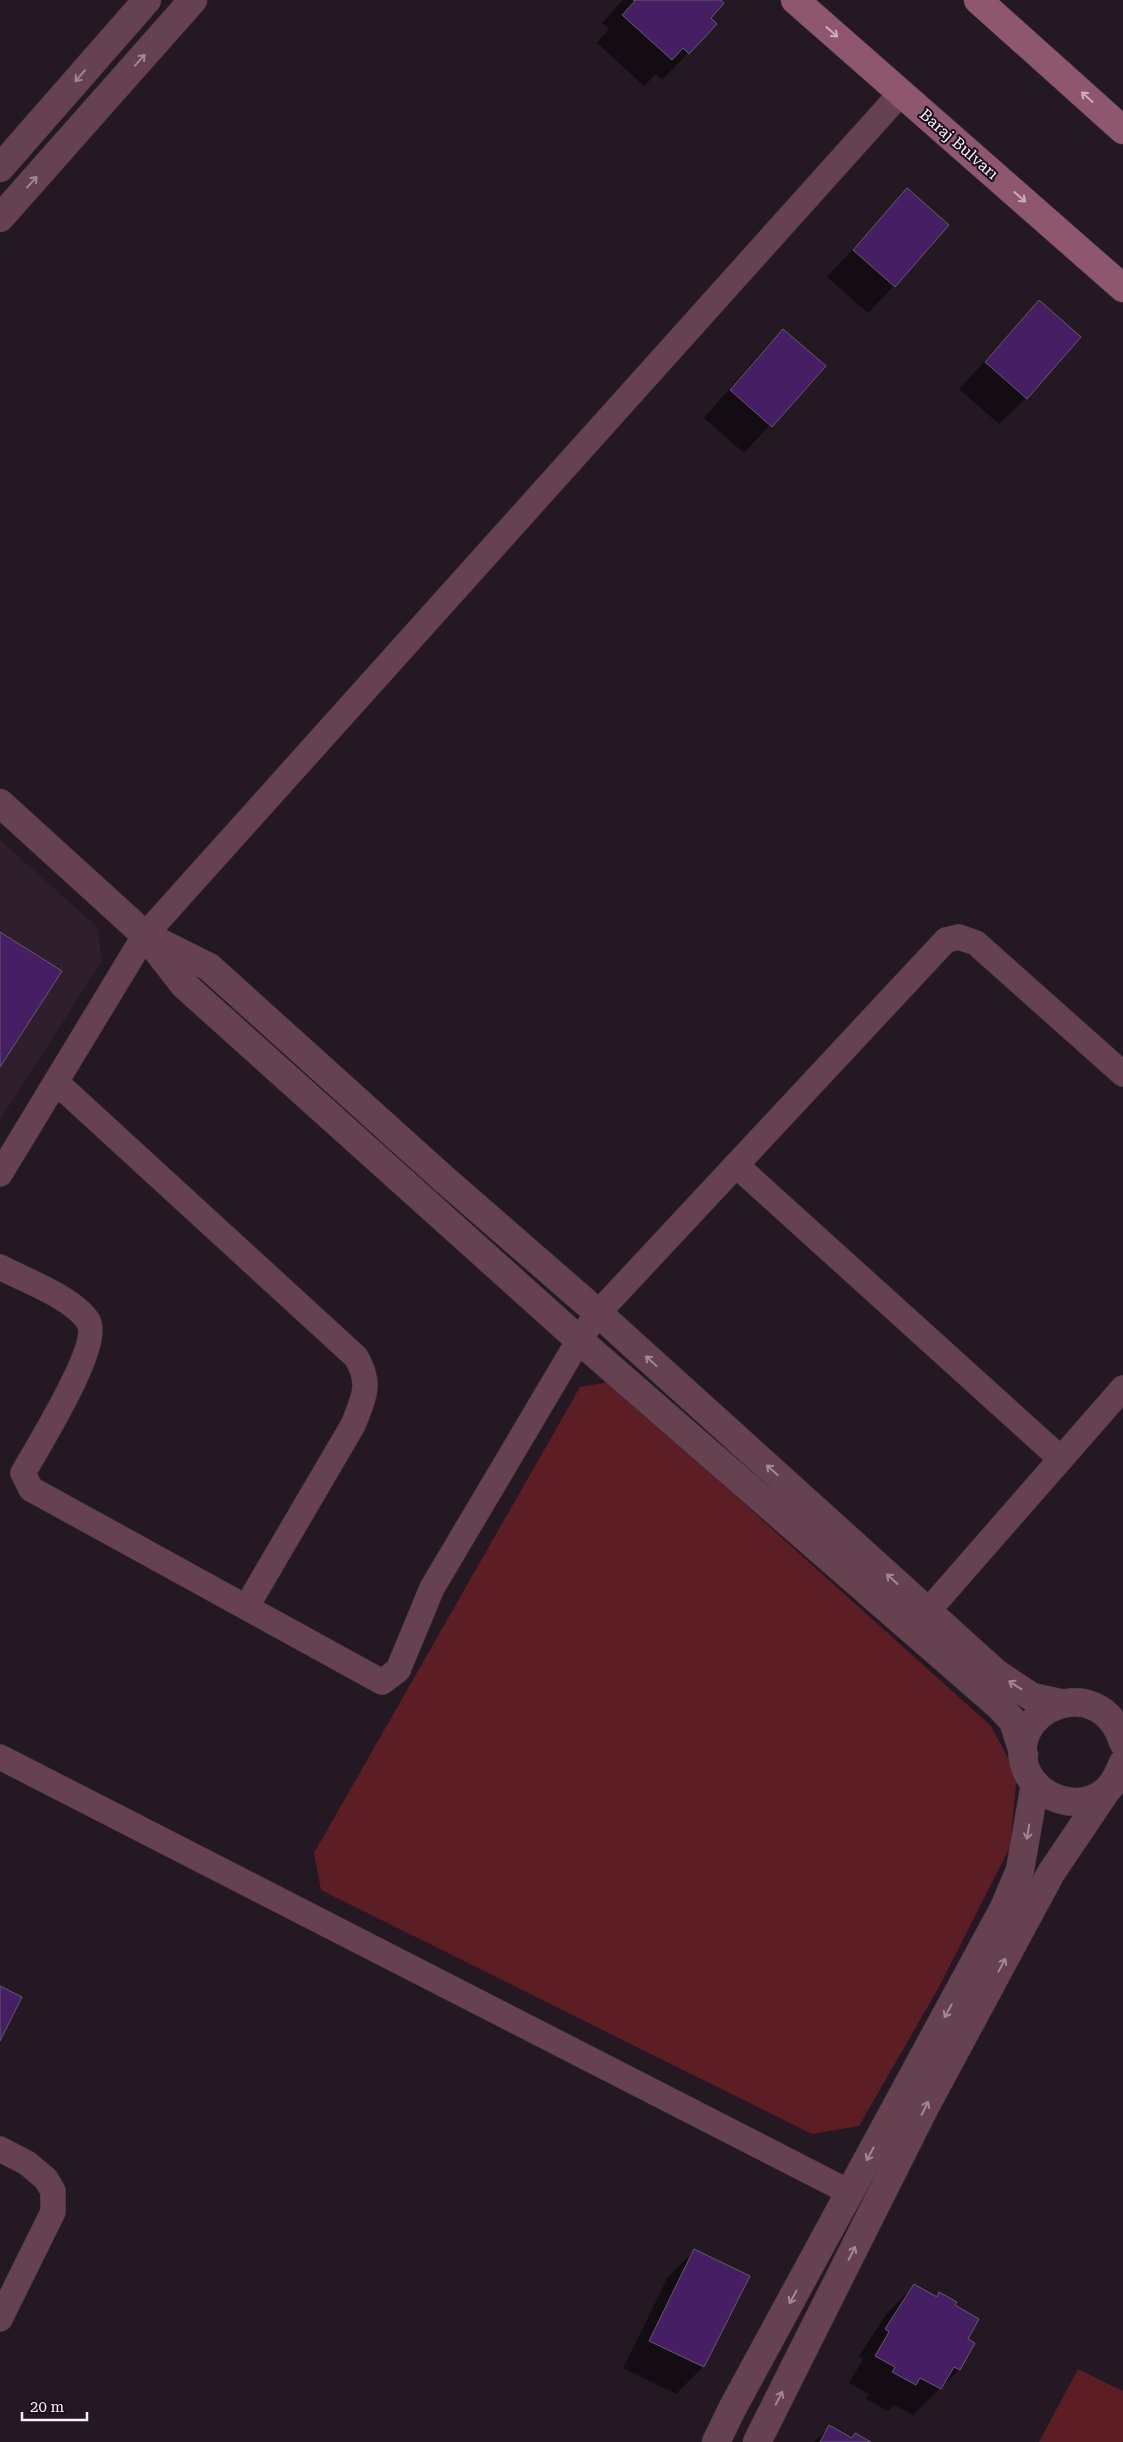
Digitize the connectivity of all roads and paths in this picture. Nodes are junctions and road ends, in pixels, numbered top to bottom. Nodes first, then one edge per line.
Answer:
1 (147, 0) edge
2 (193, 0) edge
3 (795, 0) edge
4 (978, 0) edge
5 (901, 93) junction
6 (1123, 130) edge
7 (0, 168) edge
8 (0, 218) edge
9 (1123, 288) edge
10 (0, 803) edge
11 (145, 935) junction
12 (1123, 1074) edge
13 (56, 1082) junction
14 (736, 1165) junction
15 (0, 1174) edge
16 (0, 1268) edge
17 (598, 1313) junction
18 (579, 1340) junction
19 (1123, 1388) edge
20 (1061, 1459) junction
21 (247, 1606) junction
22 (928, 1611) junction
23 (1123, 1700) edge
24 (1060, 1703) junction
25 (1094, 1705) junction
26 (1123, 1742) edge
27 (1024, 1755) junction
28 (0, 1757) edge
29 (1123, 1763) edge
30 (1035, 1784) junction
31 (1107, 1790) junction
32 (0, 2148) edge
33 (849, 2192) junction
34 (0, 2319) edge
35 (716, 2442) edge
36 (757, 2442) edge

1 -> 7 street
8 -> 2 street
3 -> 5 main road, Baraj Bulvarı
6 -> 4 main road
5 -> 9 main road, Baraj Bulvarı
5 - 11 street
10 - 11 street
11 - 13 street
11 - 17 street
11 - 18 street
12 - 14 street
13 - 15 street
13 - 21 street
14 - 17 street
14 - 20 street
16 - 21 street
17 - 18 street
22 -> 17 street
18 - 21 street
18 - 27 street
19 - 20 street
20 - 22 street
24 -> 22 street
23 - 25 street
24 - 25 street
24 - 27 street
25 - 26 street
27 - 30 street
28 - 33 street
29 - 31 street
30 - 31 street
30 -> 33 street
36 -> 31 street
32 - 34 street
33 -> 35 street

